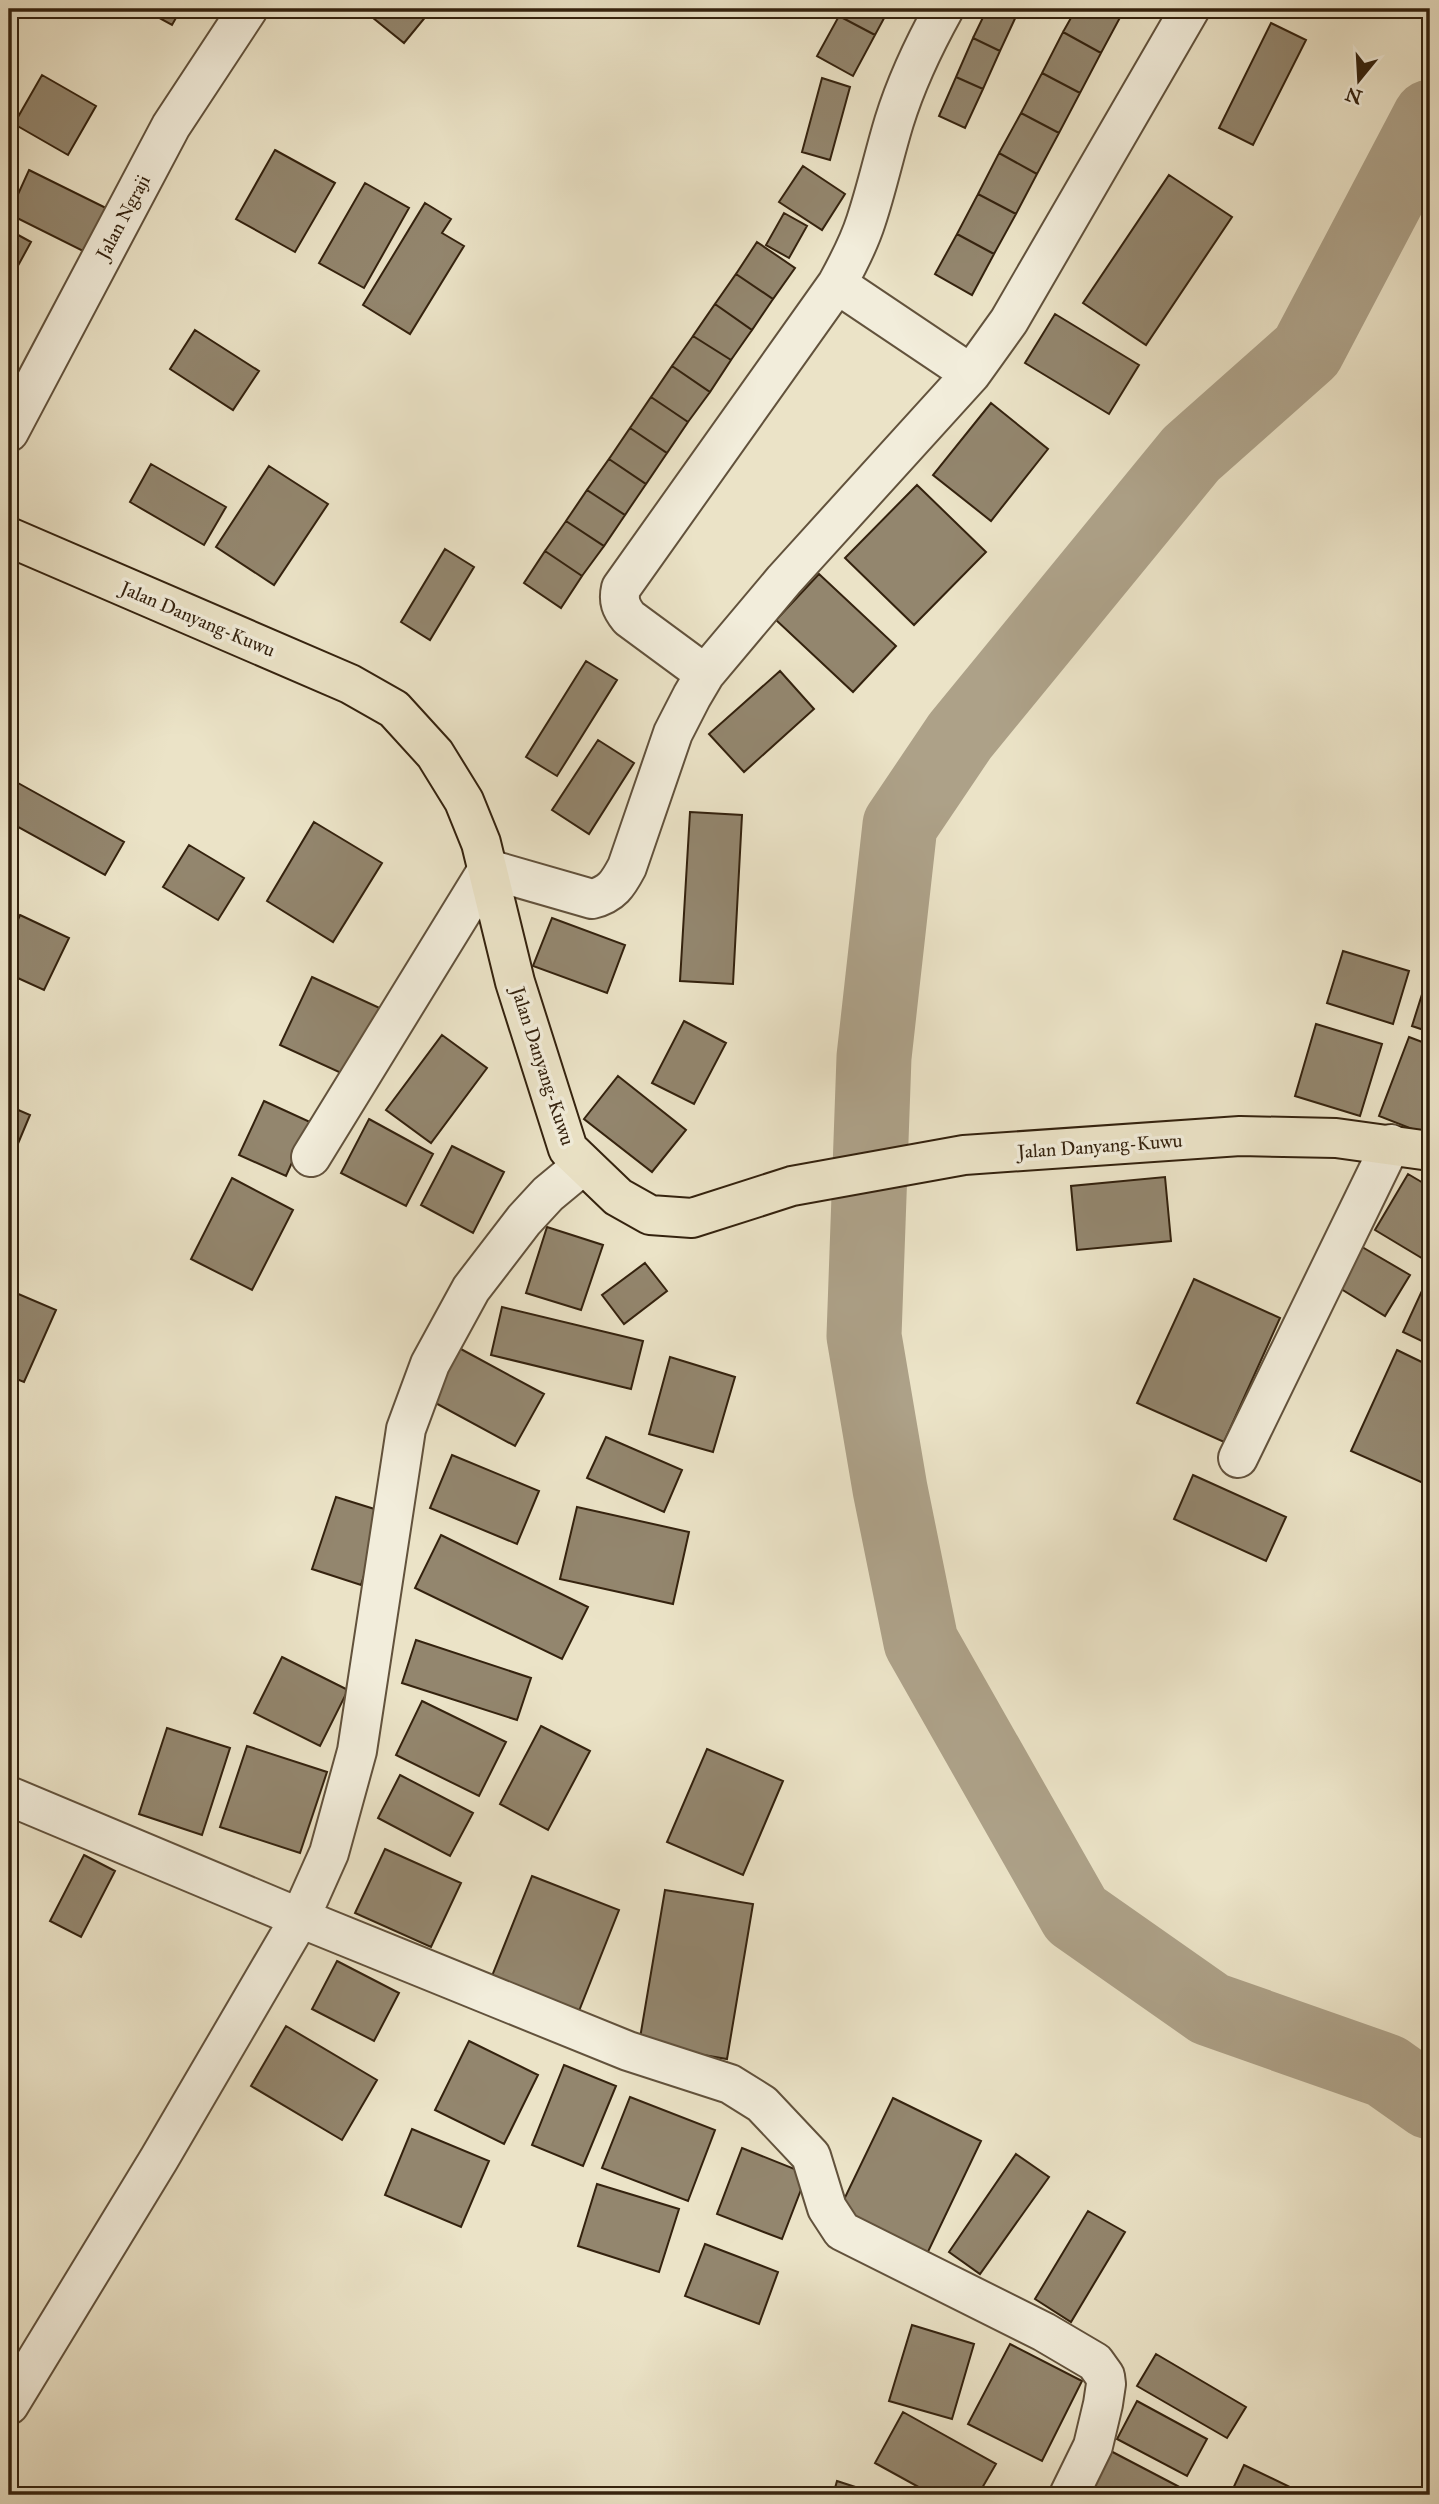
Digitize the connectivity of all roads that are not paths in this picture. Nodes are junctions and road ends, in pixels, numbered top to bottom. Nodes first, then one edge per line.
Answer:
1 (248, 9) edge
2 (944, 9) edge
3 (1190, 9) edge
4 (837, 284) junction
5 (971, 374) junction
6 (9, 432) edge
7 (9, 537) edge
8 (705, 674) junction
9 (488, 869) junction
10 (1391, 1144) junction
11 (1430, 1151) edge
12 (311, 1157) dead end
13 (583, 1166) junction
14 (1238, 1458) dead end
15 (9, 1796) edge
16 (300, 1918) junction
17 (9, 2405) edge
18 (1069, 2495) edge

1 - 6 street, Jalan Ngraji
2 - 4 street
3 - 5 street
4 - 5 street
4 - 8 street
5 - 8 street
7 - 9 main road, Jalan Danyang-Kuwu
8 - 9 street
9 - 12 street
9 - 13 main road, Jalan Danyang-Kuwu
10 - 11 main road, Jalan Danyang-Kuwu
10 - 13 main road, Jalan Danyang-Kuwu
10 - 14 street
13 - 16 street
15 - 16 street
16 - 17 street
16 - 18 street

